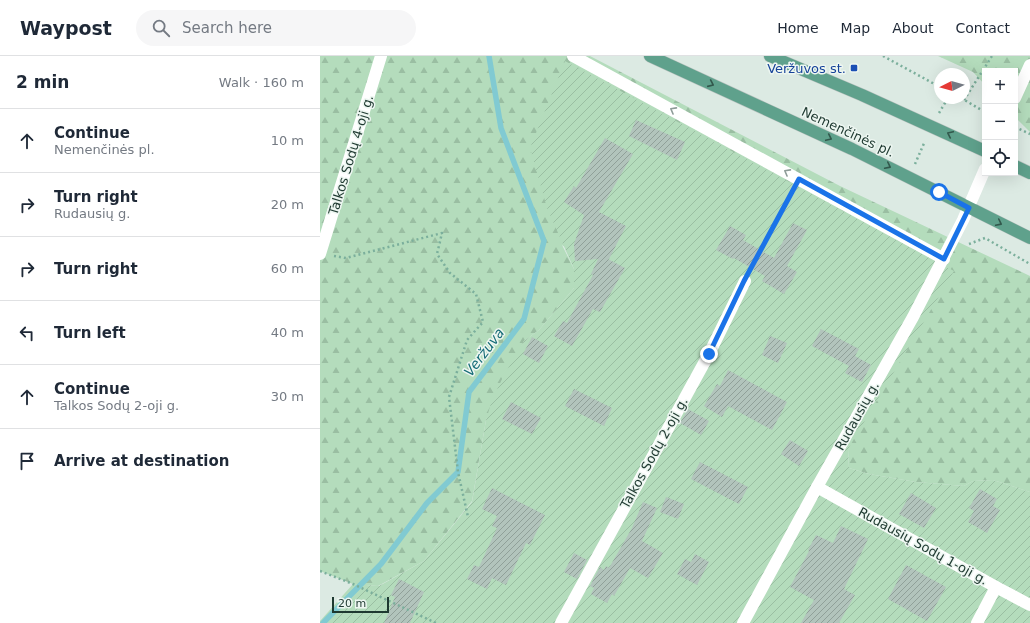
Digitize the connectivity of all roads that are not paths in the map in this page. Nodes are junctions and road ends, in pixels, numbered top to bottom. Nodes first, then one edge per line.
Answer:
1 (382, 56) edge
2 (573, 56) edge
3 (650, 56) edge
4 (770, 56) edge
5 (1030, 65) edge
6 (1018, 91) edge
7 (982, 150) edge
8 (1018, 168) edge
9 (1030, 174) edge
10 (982, 176) edge
11 (969, 208) junction
12 (1030, 238) edge
13 (320, 254) edge
14 (944, 259) junction
15 (744, 281) road end
16 (817, 487) junction
17 (996, 587) junction
18 (1030, 605) edge
19 (561, 623) edge
20 (743, 623) edge
21 (977, 623) edge

1 - 13 street, Talkos Sodų 4-oji g.
14 -> 2 street
3 -> 11 main road, Nemenčinės pl.
7 -> 4 main road
5 - 6 street
8 - 9 main road
10 - 11 street, Rudausių g.
11 -> 12 main road, Nemenčinės pl.
11 - 14 street, Rudausių g.
14 - 16 street, Rudausių g.
15 - 19 street, Talkos Sodų 2-oji g.
16 - 17 street, Rudausių Sodų 1-oji g.
16 - 20 street, Rudausių g.
17 - 18 street, Rudausių Sodų 1-oji g.
17 - 21 street

